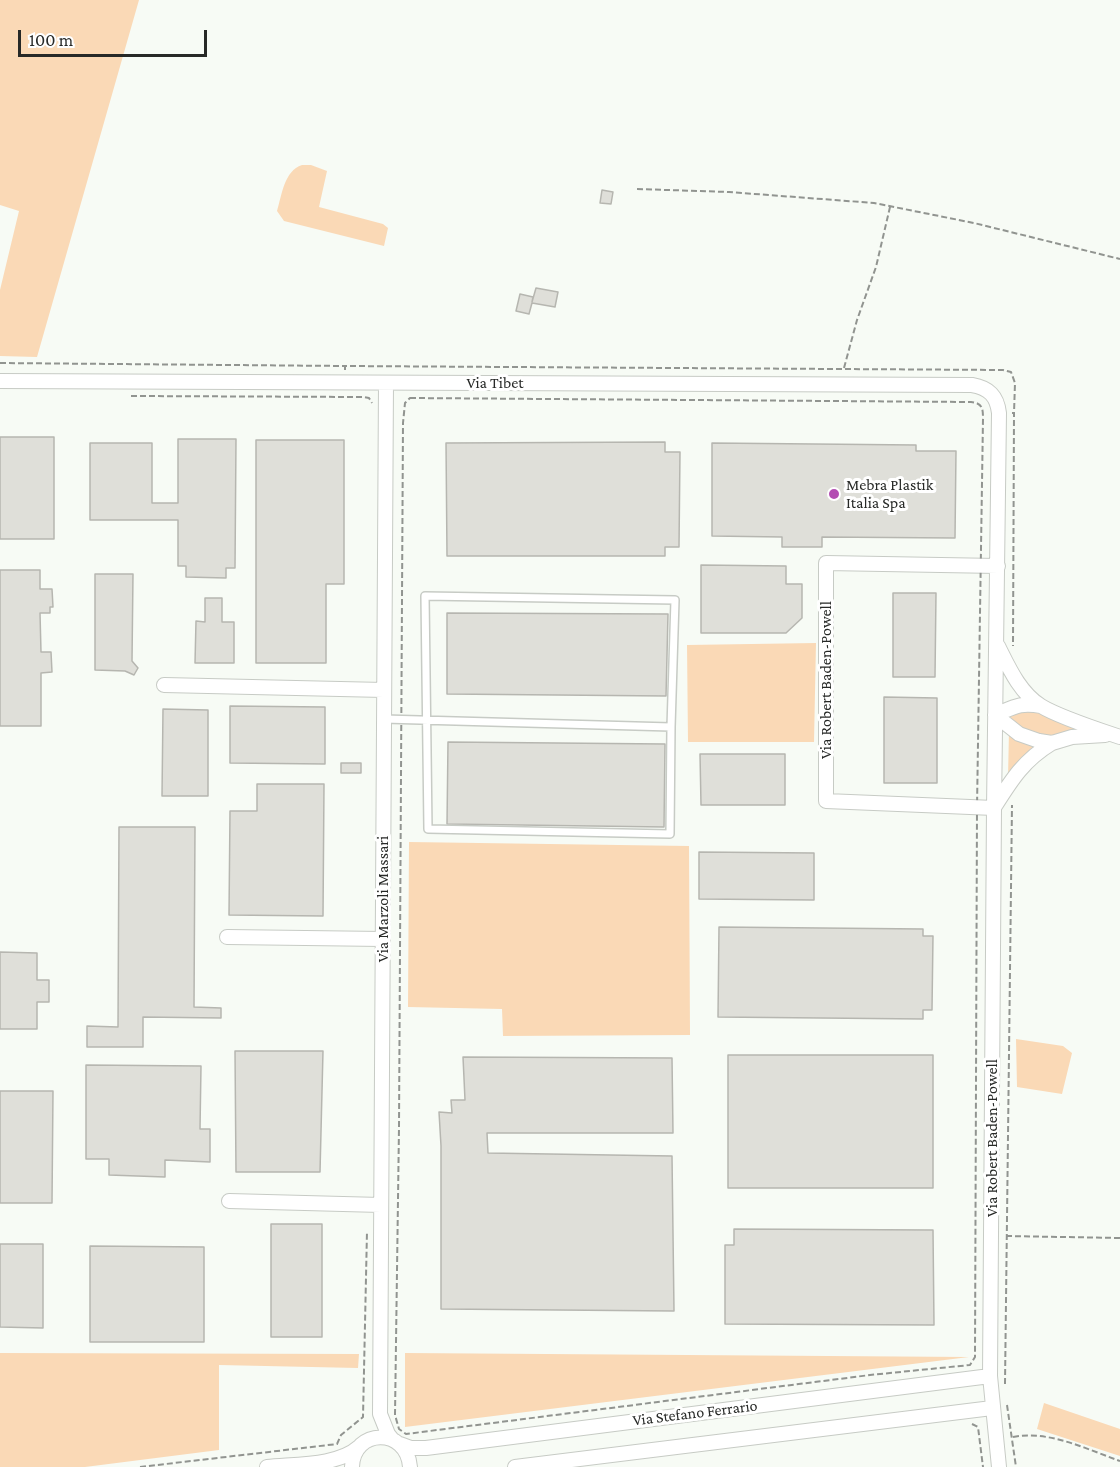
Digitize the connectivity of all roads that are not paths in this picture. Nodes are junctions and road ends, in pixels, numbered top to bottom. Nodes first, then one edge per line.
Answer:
1 (0, 381) edge
2 (386, 383) junction
3 (988, 391) joint
4 (998, 566) junction
5 (998, 644) junction
6 (164, 685) dead end
7 (384, 690) junction
8 (1041, 706) junction
9 (994, 715) junction
10 (384, 719) junction
11 (427, 720) junction
12 (671, 727) junction
13 (1117, 736) edge
14 (1052, 743) junction
15 (994, 808) junction
16 (227, 937) dead end
17 (383, 939) junction
18 (229, 1201) dead end
19 (381, 1205) junction
20 (990, 1376) junction
21 (992, 1408) junction
22 (380, 1414) junction
23 (396, 1442) junction
24 (362, 1444) junction
25 (267, 1467) edge
26 (352, 1467) edge
27 (410, 1467) edge
28 (515, 1467) edge
29 (999, 1467) edge

1 - 2 street, Via Tibet
2 - 3 street, Via Tibet
2 - 7 street, Via Marzoli Massari
3 - 4 street, Via Robert Baden-Powell
4 - 5 street, Via Robert Baden-Powell
4 - 15 street, Via Robert Baden-Powell
5 - 8 street
5 - 9 street, Via Robert Baden-Powell
6 - 7 street
7 - 10 street, Via Marzoli Massari
8 - 9 street
8 - 13 street
9 - 14 street
9 - 15 street, Via Robert Baden-Powell
10 - 11 lane
10 - 17 street, Via Marzoli Massari
11 - 12 lane
11 - 12 lane
11 - 12 lane
13 - 14 street
14 - 15 street
15 - 20 street, Via Robert Baden-Powell
16 - 17 street
17 - 19 street, Via Marzoli Massari
18 - 19 street
19 - 22 street, Via Marzoli Massari
20 - 21 street, Via Robert Baden-Powell
20 - 23 street, Via Stefano Ferrario
21 - 28 street, Via Stefano Ferrario
21 - 29 street, Via Robert Baden-Powell
22 - 23 street, Via Marzoli Massari
22 - 24 street, Via Marzoli Massari
23 - 24 street, Via Stefano Ferrario
23 - 27 street, Via Marzoli Massari
24 - 25 street
24 - 26 street, Via Marzoli Massari

